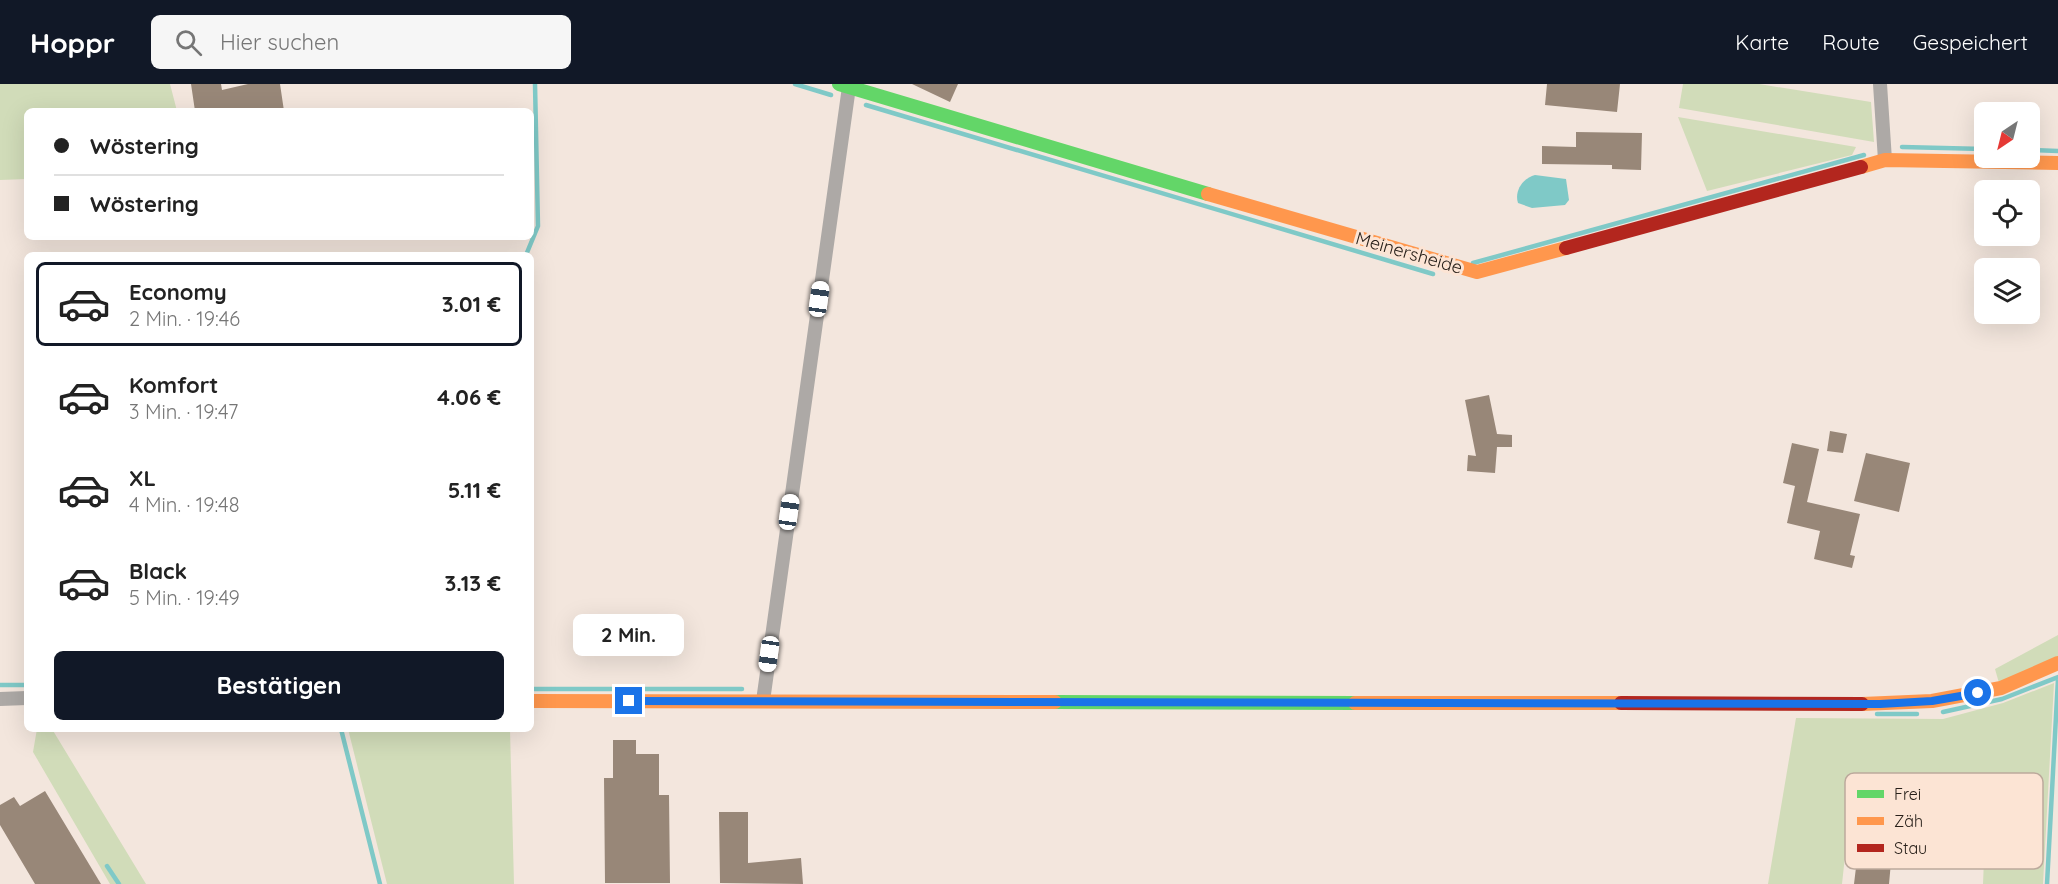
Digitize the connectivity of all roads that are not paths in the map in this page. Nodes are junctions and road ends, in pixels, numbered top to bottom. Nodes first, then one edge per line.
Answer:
1 (1880, 84) edge
2 (844, 86) edge
3 (1885, 160) junction
4 (2058, 163) edge
5 (2058, 663) edge
6 (24, 698) edge
7 (0, 699) edge
8 (534, 701) edge
9 (763, 701) junction

1 - 3 street
2 - 3 street, Meinersheide
2 - 9 street
3 - 4 street, Meinersheide
5 - 9 street
6 - 7 street
8 - 9 street

